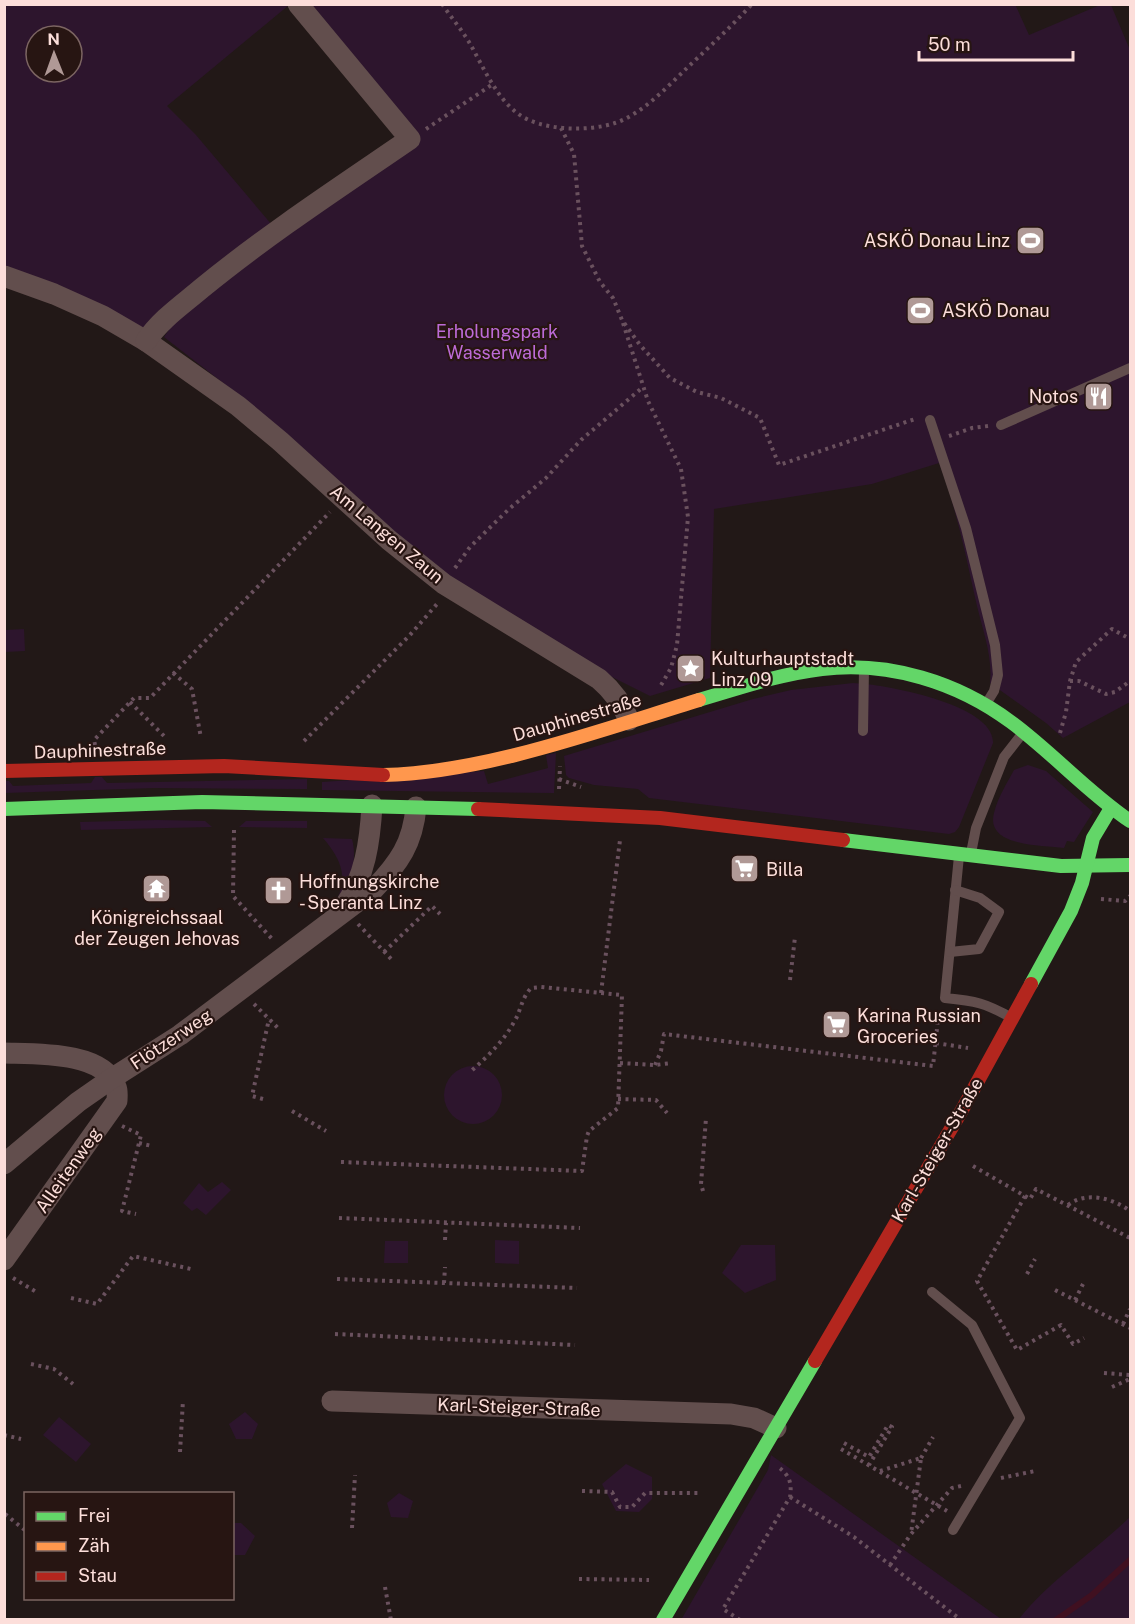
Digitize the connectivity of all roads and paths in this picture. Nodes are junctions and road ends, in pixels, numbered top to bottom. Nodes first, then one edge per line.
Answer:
1 (298, 4) edge
2 (442, 4) edge
3 (752, 4) edge
4 (493, 84) junction
5 (561, 128) junction
6 (410, 139) junction
7 (4, 276) edge
8 (622, 320) junction
9 (150, 335) junction
10 (1131, 368) edge
11 (643, 387) junction
12 (930, 420) joint
13 (1001, 425) joint
14 (937, 441) junction
15 (330, 511) dead end
16 (442, 592) junction
17 (1131, 639) edge
18 (864, 667) junction
19 (173, 673) junction
20 (1070, 681) junction
21 (1131, 681) edge
22 (660, 688) dead end
23 (130, 702) junction
24 (986, 705) junction
25 (629, 720) junction
26 (863, 731) dead end
27 (1024, 731) junction
28 (166, 738) dead end
29 (201, 738) dead end
30 (1058, 739) dead end
31 (304, 741) dead end
32 (561, 760) dead end
33 (95, 768) junction
34 (4, 771) edge
35 (560, 779) junction
36 (592, 791) dead end
37 (559, 795) dead end
38 (372, 805) junction
39 (416, 807) junction
40 (1111, 808) junction
41 (4, 809) edge
42 (1131, 820) edge
43 (234, 830) dead end
44 (620, 840) dead end
45 (965, 854) junction
46 (1131, 865) edge
47 (1086, 867) junction
48 (956, 890) junction
49 (1131, 896) edge
50 (1101, 900) dead end
51 (440, 914) dead end
52 (347, 919) junction
53 (795, 937) dead end
54 (276, 944) dead end
55 (384, 952) junction
56 (950, 952) junction
57 (393, 961) dead end
58 (790, 980) dead end
59 (601, 993) junction
60 (250, 999) dead end
61 (939, 1009) dead end
62 (1012, 1018) junction
63 (269, 1019) junction
64 (279, 1029) dead end
65 (936, 1043) junction
66 (4, 1053) edge
67 (991, 1057) junction
68 (620, 1063) junction
69 (672, 1063) dead end
70 (655, 1065) junction
71 (470, 1072) dead end
72 (111, 1078) junction
73 (263, 1099) dead end
74 (618, 1099) junction
75 (292, 1111) dead end
76 (667, 1113) dead end
77 (706, 1118) dead end
78 (119, 1124) dead end
79 (326, 1131) dead end
80 (139, 1143) junction
81 (152, 1146) dead end
82 (341, 1162) dead end
83 (4, 1164) edge
84 (973, 1166) dead end
85 (703, 1191) dead end
86 (1025, 1196) junction
87 (1067, 1205) junction
88 (1131, 1212) edge
89 (136, 1214) dead end
90 (339, 1218) dead end
91 (446, 1223) junction
92 (580, 1228) dead end
93 (1131, 1238) edge
94 (445, 1240) dead end
95 (1035, 1259) dead end
96 (444, 1267) dead end
97 (8, 1268) edge
98 (190, 1269) dead end
99 (1027, 1274) dead end
100 (337, 1279) dead end
101 (444, 1283) junction
102 (1083, 1284) dead end
103 (577, 1288) dead end
104 (1055, 1290) dead end
105 (932, 1292) dead end
106 (38, 1293) dead end
107 (71, 1298) dead end
108 (1075, 1300) junction
109 (1131, 1310) edge
110 (1123, 1324) junction
111 (1131, 1328) edge
112 (335, 1334) dead end
113 (1083, 1338) dead end
114 (575, 1345) dead end
115 (31, 1364) dead end
116 (1104, 1373) dead end
117 (1131, 1375) edge
118 (1131, 1379) edge
119 (73, 1384) dead end
120 (1112, 1387) dead end
121 (183, 1400) dead end
122 (332, 1401) dead end
123 (776, 1428) junction
124 (4, 1435) edge
125 (933, 1437) dead end
126 (21, 1439) dead end
127 (844, 1443) dead end
128 (841, 1449) dead end
129 (180, 1452) dead end
130 (861, 1452) junction
131 (921, 1458) junction
132 (857, 1459) junction
133 (772, 1464) dead end
134 (869, 1465) junction
135 (880, 1471) junction
136 (355, 1475) dead end
137 (582, 1491) dead end
138 (916, 1492) junction
139 (699, 1494) dead end
140 (790, 1497) junction
141 (938, 1506) junction
142 (5, 1514) edge
143 (959, 1518) junction
144 (352, 1528) dead end
145 (24, 1529) edge
146 (953, 1530) dead end
147 (911, 1534) junction
148 (890, 1565) junction
149 (579, 1579) dead end
150 (649, 1580) dead end
151 (385, 1587) dead end
152 (391, 1620) edge
153 (663, 1620) edge
154 (741, 1620) edge
155 (961, 1620) edge

1 - 6 street
2 - 4 path
3 - 5 path
4 - 5 path
4 - 6 path
5 - 8 path
6 - 9 street
7 - 9 street, Am Langen Zaun
8 - 11 path
8 - 12 path
9 - 16 street, Am Langen Zaun
10 - 13 lane
11 - 16 path
11 - 22 path
12 - 14 lane
13 - 14 path
14 - 24 lane
15 - 19 path
16 - 25 street, Am Langen Zaun
16 - 31 path
17 - 20 path
18 - 24 street, Dauphinestraße
18 - 25 street, Dauphinestraße
18 - 26 lane
19 - 23 path
19 - 29 path
20 - 21 path
20 - 30 path
23 - 28 path
23 - 33 path
24 - 27 street, Dauphinestraße
25 - 33 street, Dauphinestraße
27 - 40 street, Dauphinestraße
27 - 45 lane
32 - 35 path
33 - 34 street, Dauphinestraße
35 - 36 path
35 - 37 path
38 - 39 street
38 - 41 street
38 - 52 street, Flötzerweg
39 - 45 street
39 - 52 street, Flötzerweg
40 - 42 street, Dauphinestraße
40 - 47 street
43 - 54 path
44 - 59 path
45 - 47 street
45 - 48 lane
46 - 47 street
47 - 62 street, Karl-Steiger-Straße
48 - 56 lane
48 - 56 lane
49 - 50 path
51 - 55 path
52 - 55 path
52 - 72 street, Flötzerweg
53 - 58 path
55 - 57 path
56 - 62 lane
59 - 68 path
59 - 71 path
60 - 63 path
61 - 65 path
62 - 67 street, Karl-Steiger-Straße
63 - 64 path
63 - 73 path
65 - 67 path
65 - 70 path
66 - 72 street
67 - 123 street, Karl-Steiger-Straße
68 - 70 path
68 - 74 path
69 - 70 path
72 - 83 street, Flötzerweg
72 - 97 street, Alleitenweg
74 - 76 path
74 - 82 path
75 - 79 path
77 - 85 path
78 - 80 path
80 - 81 path
80 - 89 path
84 - 86 path
86 - 87 path
86 - 113 path
87 - 88 path
87 - 93 path
90 - 91 path
91 - 92 path
91 - 94 path
95 - 99 path
96 - 101 path
97 - 106 path
98 - 107 path
100 - 101 path
101 - 103 path
102 - 108 path
104 - 108 path
105 - 143 lane
108 - 110 path
109 - 110 path
110 - 111 path
112 - 114 path
115 - 119 path
116 - 117 path
118 - 120 path
121 - 129 path
122 - 123 street, Karl-Steiger-Straße
123 - 153 street, Karl-Steiger-Straße
124 - 126 path
125 - 131 path
127 - 130 path
128 - 132 path
130 - 132 path
130 - 134 path
131 - 135 path
131 - 138 path
132 - 134 path
133 - 140 path
134 - 135 path
135 - 138 path
136 - 144 path
137 - 139 path
138 - 141 path
138 - 147 path
140 - 148 path
140 - 154 path
141 - 143 path
141 - 147 path
142 - 145 path
143 - 146 lane
147 - 148 path
148 - 155 path
149 - 150 path
151 - 152 path

